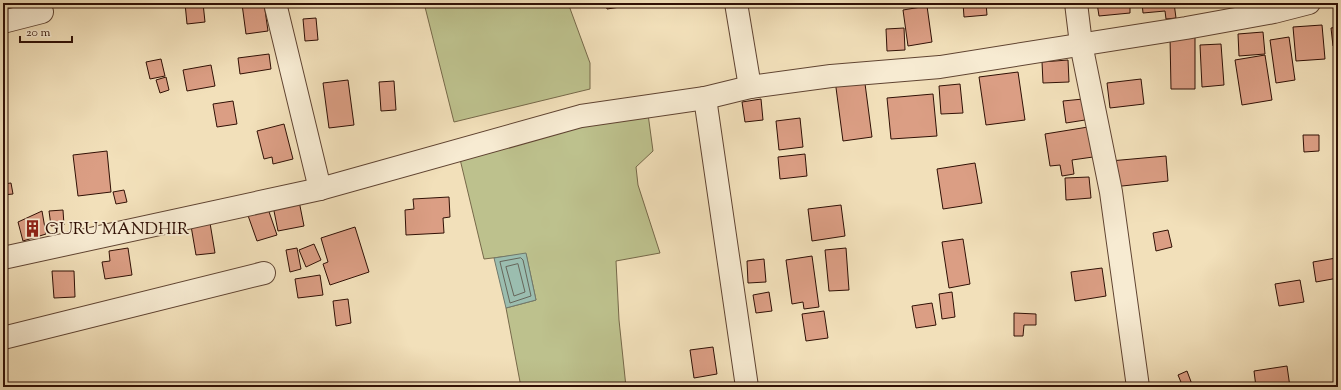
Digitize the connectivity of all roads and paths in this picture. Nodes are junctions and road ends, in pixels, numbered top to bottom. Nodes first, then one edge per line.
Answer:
1 (275, 3) edge
2 (736, 3) edge
3 (1076, 3) edge
4 (1309, 3) edge
5 (1273, 8) edge
6 (42, 12) dead end
7 (3, 22) edge
8 (1081, 44) junction
9 (750, 87) junction
10 (705, 98) junction
11 (320, 189) junction
12 (3, 258) edge
13 (264, 273) dead end
14 (3, 338) edge
15 (747, 387) edge
16 (1138, 387) edge

1 - 11 street
2 - 9 street
3 - 8 street
4 - 5 street
5 - 8 street
6 - 7 street
8 - 9 street
8 - 16 street
9 - 10 street
10 - 11 street
10 - 15 street
11 - 12 street
13 - 14 street

